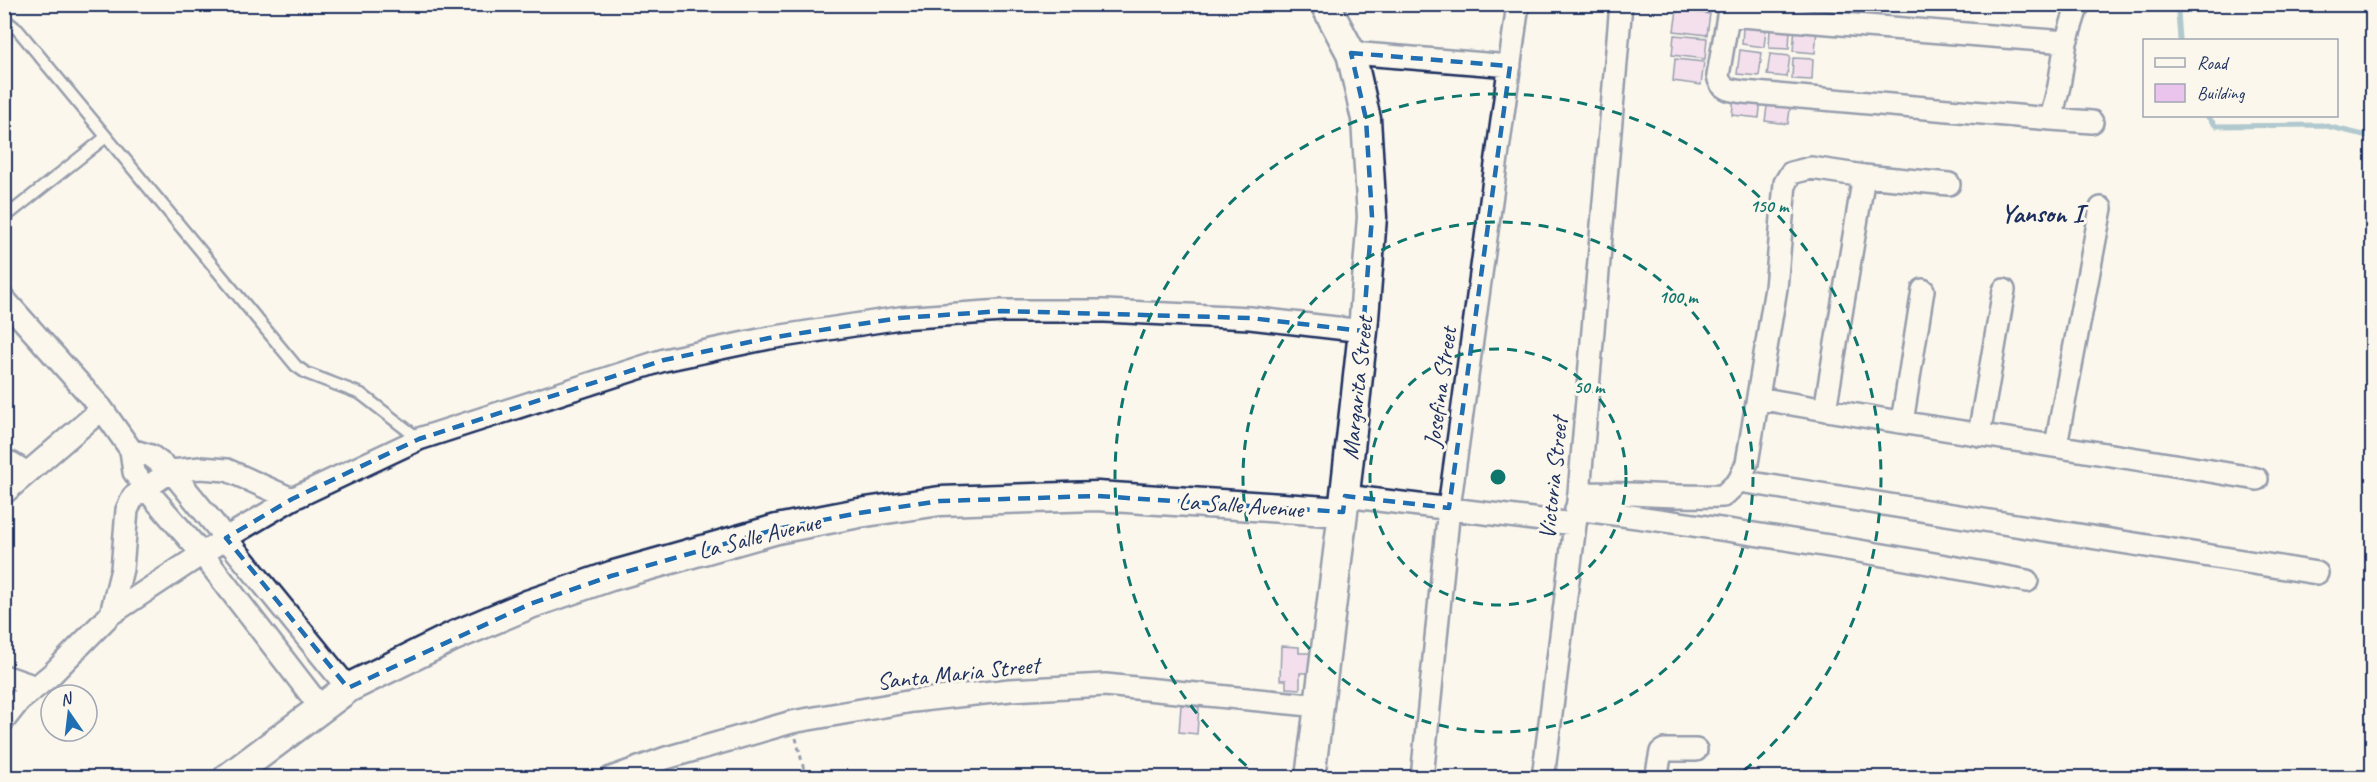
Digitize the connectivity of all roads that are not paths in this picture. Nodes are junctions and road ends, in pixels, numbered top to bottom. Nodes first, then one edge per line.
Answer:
1 (1325, 4) edge
2 (1518, 4) edge
3 (1621, 4) edge
4 (2078, 4) edge
5 (1729, 10) edge
6 (4, 19) edge
7 (2066, 42) junction
8 (1350, 53) junction
9 (1510, 66) junction
10 (2051, 119) junction
11 (2092, 122) dead end
12 (106, 136) junction
13 (1864, 176) junction
14 (1949, 184) dead end
15 (2101, 208) dead end
16 (4, 218) edge
17 (1923, 290) dead end
18 (2004, 290) dead end
19 (4, 299) edge
20 (1363, 331) junction
21 (1758, 398) junction
22 (102, 409) junction
23 (1825, 410) junction
24 (1902, 422) junction
25 (1979, 435) junction
26 (419, 439) junction
27 (2056, 445) junction
28 (131, 450) junction
29 (4, 464) edge
30 (171, 471) junction
31 (27, 473) junction
32 (2257, 479) dead end
33 (1739, 481) junction
34 (145, 488) junction
35 (4, 493) edge
36 (292, 499) junction
37 (1344, 504) junction
38 (1449, 508) junction
39 (1576, 509) junction
40 (226, 538) junction
41 (203, 555) junction
42 (2317, 573) dead end
43 (2027, 581) dead end
44 (111, 614) junction
45 (4, 676) edge
46 (36, 687) junction
47 (348, 688) junction
48 (1320, 706) junction
49 (321, 708) junction
50 (4, 720) edge
51 (1696, 750) dead end
52 (228, 777) edge
53 (611, 777) edge
54 (1310, 777) edge
55 (1422, 777) edge
56 (1543, 777) edge
57 (1656, 777) edge

1 - 8 street, Margarita Street
2 - 9 street, Josefina Street
3 - 39 street, Victoria Street
4 - 7 street
5 - 7 street
5 - 10 street
6 - 12 lane
7 - 10 street
8 - 9 street
8 - 20 street, Margarita Street
9 - 38 street, Josefina Street
10 - 11 street
12 - 16 lane
12 - 26 lane
13 - 14 street
13 - 21 street
13 - 23 street
15 - 27 street
17 - 24 street
18 - 25 street
19 - 22 street
20 - 26 street
20 - 37 street, Margarita Street
21 - 23 street
21 - 33 street
22 - 28 street
22 - 31 street
23 - 24 street
24 - 25 street
25 - 27 street
26 - 36 street
27 - 32 street
28 - 30 street
28 - 34 street
29 - 31 street
30 - 34 street
30 - 36 street
30 - 40 street
31 - 35 street
33 - 39 street
33 - 42 street
34 - 41 street
34 - 44 street
36 - 40 street
37 - 38 street
37 - 47 street, La Salle Avenue
37 - 48 street, Margarita Street
38 - 39 street
38 - 55 street, Josefina Street
39 - 43 street
39 - 56 street, Victoria Street
40 - 41 street
40 - 47 street
41 - 44 street
41 - 49 street
44 - 46 street
45 - 46 street
46 - 50 street
47 - 49 street, La Salle Avenue
48 - 53 street, Santa Maria Street
48 - 54 street, Margarita Street
49 - 52 street, La Salle Avenue
51 - 57 street

